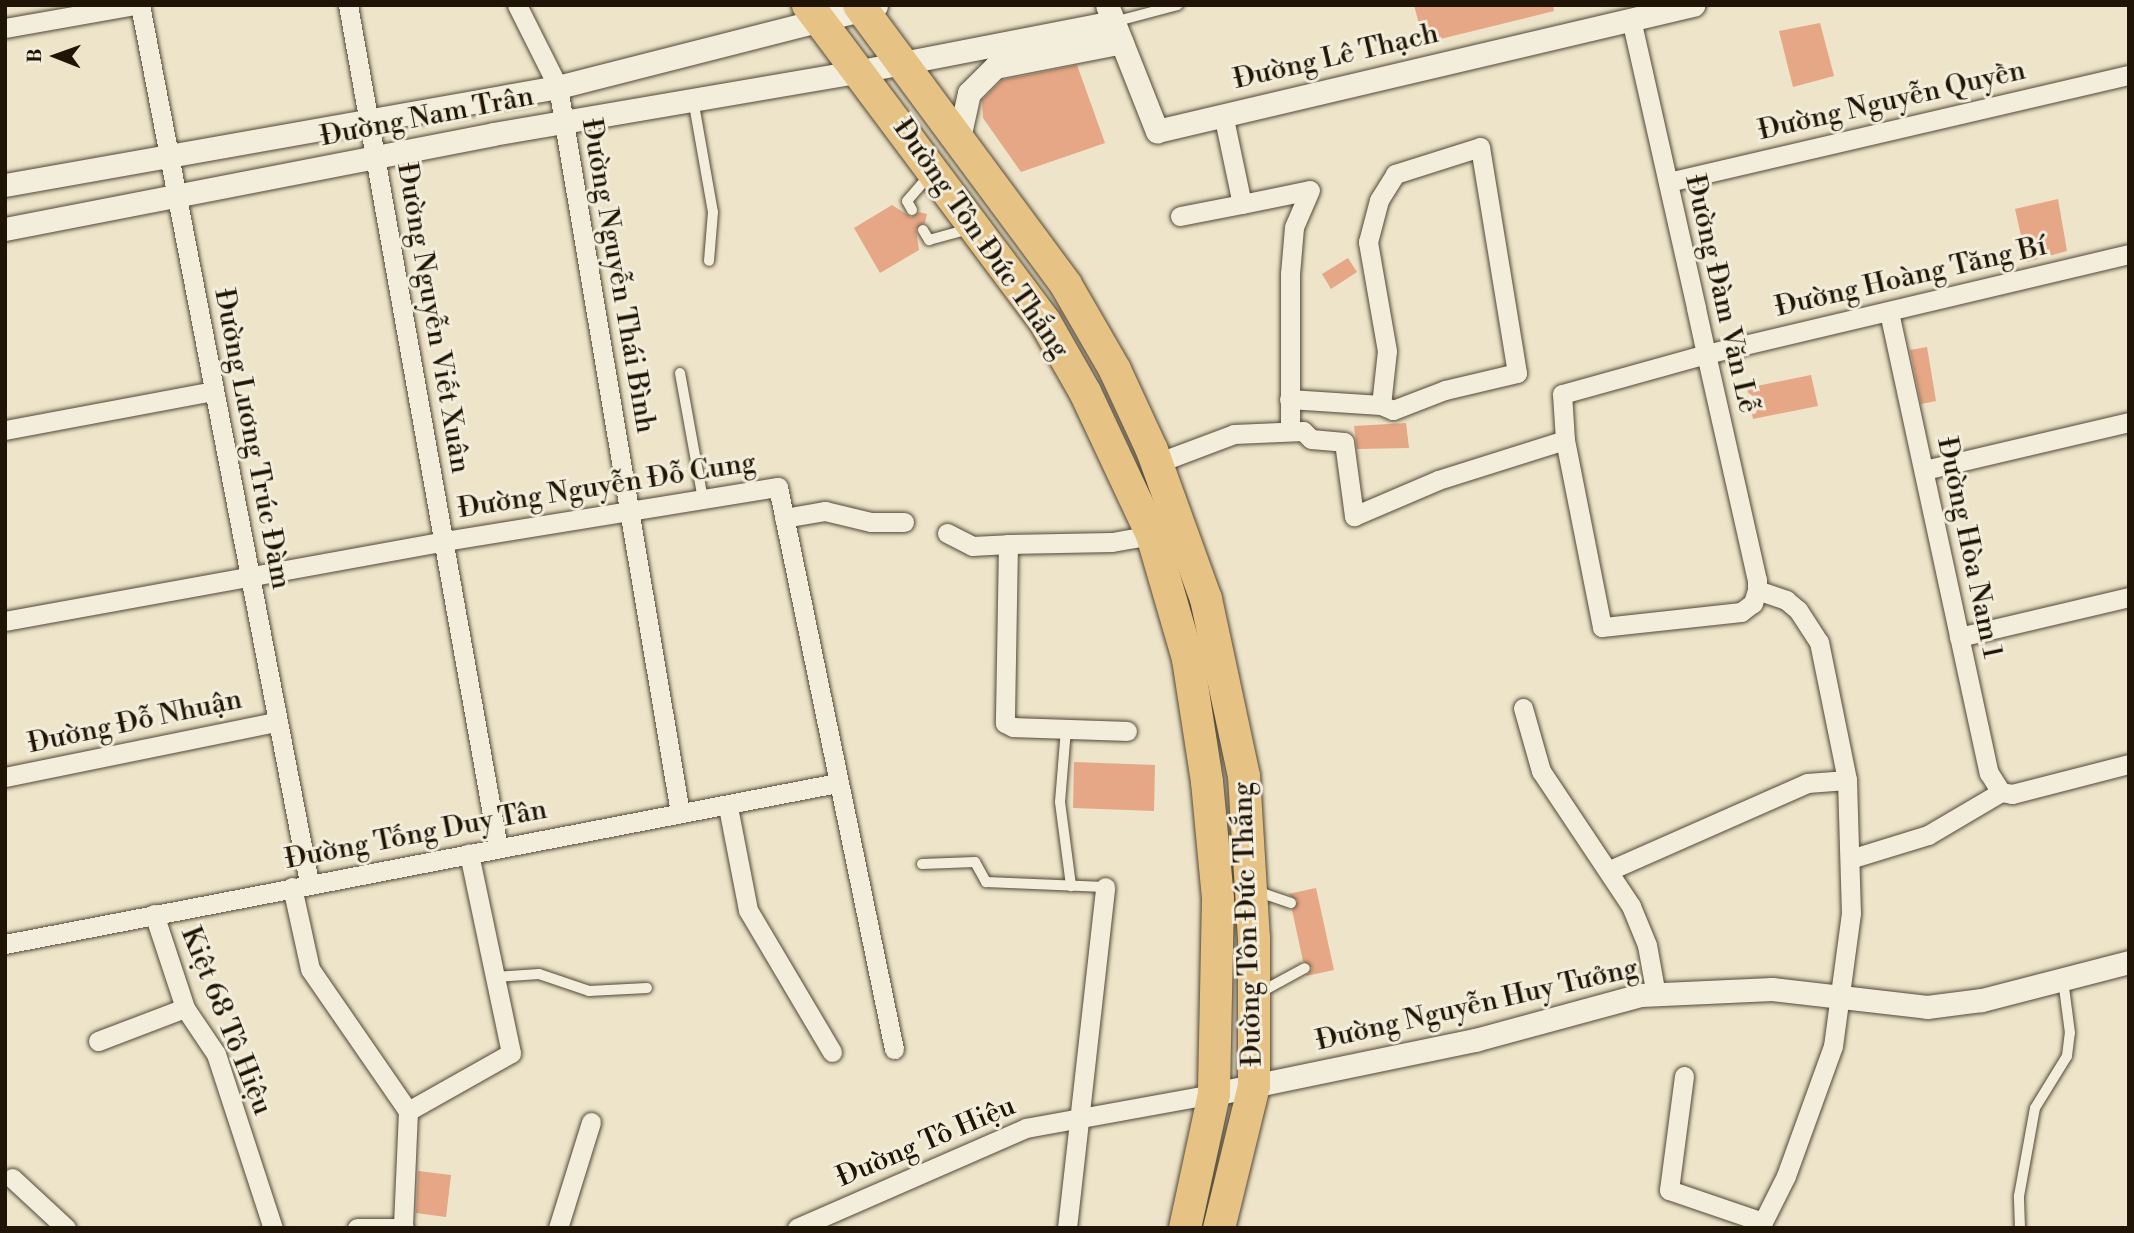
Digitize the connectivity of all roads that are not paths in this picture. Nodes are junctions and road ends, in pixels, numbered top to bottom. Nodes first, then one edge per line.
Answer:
1 (138, 5) edge
2 (348, 5) edge
3 (517, 5) edge
4 (1178, 5) edge
5 (1693, 5) edge
6 (867, 7) edge
7 (1629, 12) edge
8 (814, 13) edge
9 (1114, 23) edge
10 (5, 28) edge
11 (905, 63) junction
12 (861, 71) junction
13 (2129, 75) edge
14 (558, 88) junction
15 (692, 99) junction
16 (1223, 114) junction
17 (369, 118) junction
18 (564, 121) junction
19 (959, 138) junction
20 (172, 155) junction
21 (376, 156) junction
22 (934, 170) junction
23 (1668, 182) junction
24 (5, 185) edge
25 (178, 195) junction
26 (1242, 204) junction
27 (912, 210) dead end
28 (1180, 216) dead end
29 (977, 227) junction
30 (5, 229) edge
31 (923, 230) dead end
32 (2129, 254) edge
33 (709, 261) dead end
34 (1889, 312) junction
35 (1706, 354) junction
36 (680, 373) dead end
37 (214, 391) junction
38 (1289, 399) junction
39 (1381, 405) junction
40 (2129, 422) edge
41 (5, 430) edge
42 (1290, 431) junction
43 (1565, 440) junction
44 (1157, 463) junction
45 (1924, 470) junction
46 (703, 499) junction
47 (630, 510) junction
48 (784, 518) junction
49 (904, 522) dead end
50 (947, 533) dead end
51 (1152, 535) junction
52 (444, 541) junction
53 (1008, 544) junction
54 (249, 577) junction
55 (1757, 585) junction
56 (2129, 597) edge
57 (5, 621) edge
58 (1959, 637) junction
59 (1523, 708) dead end
60 (276, 722) junction
61 (1066, 729) junction
62 (1127, 731) dead end
63 (2129, 764) edge
64 (1244, 776) junction
65 (5, 778) edge
66 (1847, 780) junction
67 (1207, 782) junction
68 (837, 783) junction
69 (2001, 792) junction
70 (728, 807) junction
71 (680, 813) junction
72 (498, 848) junction
73 (469, 853) junction
74 (1850, 859) junction
75 (922, 864) dead end
76 (1610, 870) junction
77 (300, 885) junction
78 (1071, 886) junction
79 (1105, 887) joint
80 (1252, 889) junction
81 (1290, 903) dead end
82 (154, 914) junction
83 (5, 944) edge
84 (2129, 962) edge
85 (1304, 968) dead end
86 (495, 977) junction
87 (2063, 980) junction
88 (647, 988) dead end
89 (1254, 995) junction
90 (1656, 995) junction
91 (1837, 998) junction
92 (185, 1008) junction
93 (98, 1041) dead end
94 (894, 1049) dead end
95 (832, 1052) dead end
96 (1684, 1076) dead end
97 (1254, 1086) junction
98 (1214, 1094) junction
99 (408, 1111) junction
100 (1080, 1118) junction
101 (591, 1122) dead end
102 (12, 1178) dead end
103 (1761, 1225) edge
104 (66, 1228) edge
105 (273, 1228) edge
106 (357, 1228) edge
107 (404, 1228) edge
108 (558, 1228) edge
109 (797, 1228) edge
110 (1067, 1228) edge
111 (1185, 1228) edge
112 (1219, 1228) edge
113 (2020, 1228) edge

1 - 10 street
1 - 20 street, Đường Lương Trúc Đàm
2 - 17 street, Đường Nguyễn Viết Xuân
3 - 14 street, Đường Nguyễn Thái Bình
4 - 9 lane
5 - 7 street, Đường Lê Thạch
6 - 8 street, Đường Nam Trân
6 - 11 highway, Đường Tôn Đức Thắng
7 - 16 street, Đường Lê Thạch
7 - 23 street, Đường Đàm Văn Lễ
8 - 12 highway, Đường Tôn Đức Thắng
8 - 14 street, Đường Nam Trân
9 - 11 street
9 - 16 street, Đường Lê Thạch
9 - 19 street
11 - 12 street, Đường Nam Trân
11 - 19 highway, Đường Tôn Đức Thắng
12 - 15 street, Đường Nam Trân
12 - 22 highway, Đường Tôn Đức Thắng
13 - 23 street, Đường Nguyễn Quyền
14 - 17 street, Đường Nam Trân
14 - 18 street, Đường Nguyễn Thái Bình
15 - 18 street, Đường Nam Trân
15 - 33 lane
16 - 26 street
17 - 20 street, Đường Nam Trân
17 - 21 street, Đường Nguyễn Viết Xuân
18 - 21 street, Đường Nam Trân
18 - 47 street, Đường Nguyễn Thái Bình
19 - 44 highway, Đường Tôn Đức Thắng
20 - 24 street, Đường Nam Trân
20 - 25 street, Đường Lương Trúc Đàm
21 - 25 street, Đường Nam Trân
21 - 52 street, Đường Nguyễn Viết Xuân
22 - 27 lane
22 - 29 highway, Đường Tôn Đức Thắng
23 - 35 street, Đường Đàm Văn Lễ
25 - 30 street, Đường Nam Trân
25 - 37 street, Đường Lương Trúc Đàm
26 - 28 street
26 - 38 street
29 - 31 lane
29 - 51 highway, Đường Tôn Đức Thắng
32 - 34 street, Đường Hoàng Tăng Bí
34 - 35 street, Đường Hoàng Tăng Bí
34 - 45 street, Đường Hòa Nam 1
35 - 43 street, Đường Hoàng Tăng Bí
35 - 55 street, Đường Đàm Văn Lễ
36 - 46 lane
37 - 41 street
37 - 54 street, Đường Lương Trúc Đàm
38 - 39 street
38 - 42 street
39 - 39 street
40 - 45 street
42 - 43 street
42 - 44 street
43 - 55 street
44 - 64 highway, Đường Tôn Đức Thắng
45 - 58 street, Đường Hòa Nam 1
46 - 47 street, Đường Nguyễn Đỗ Cung
46 - 48 street, Đường Nguyễn Đỗ Cung
47 - 52 street, Đường Nguyễn Đỗ Cung
47 - 71 street, Đường Nguyễn Thái Bình
48 - 49 street
48 - 68 street, Đường Nguyễn Đỗ Cung
50 - 53 street
51 - 53 street
51 - 67 highway, Đường Tôn Đức Thắng
52 - 54 street, Đường Nguyễn Đỗ Cung
52 - 72 street, Đường Nguyễn Viết Xuân
53 - 61 street
54 - 57 street, Đường Nguyễn Đỗ Cung
54 - 60 street, Đường Lương Trúc Đàm
55 - 66 street
56 - 58 street
58 - 69 street, Đường Hòa Nam 1
59 - 76 street
60 - 65 street, Đường Đỗ Nhuận
60 - 77 street, Đường Lương Trúc Đàm
61 - 62 street
61 - 78 lane
63 - 69 street
64 - 67 highway
64 - 80 highway, Đường Tôn Đức Thắng
66 - 74 street
66 - 76 street
67 - 98 highway, Đường Tôn Đức Thắng
68 - 70 street, Đường Tống Duy Tân
68 - 94 street, Đường Nguyễn Đỗ Cung
69 - 74 street
70 - 71 street, Đường Tống Duy Tân
70 - 95 street
71 - 72 street, Đường Tống Duy Tân
72 - 73 street, Đường Tống Duy Tân
73 - 77 street, Đường Tống Duy Tân
73 - 86 street
74 - 91 street
75 - 78 lane
76 - 90 street
77 - 82 street, Đường Tống Duy Tân
77 - 99 street, Đường Lương Trúc Đàm
78 - 79 lane
79 - 100 street
80 - 81 lane
80 - 89 highway, Đường Tôn Đức Thắng
82 - 83 street, Đường Tống Duy Tân
82 - 92 street, Kiệt 68 Tô Hiệu
84 - 87 street, Đường Nguyễn Huy Tưởng
85 - 89 lane
86 - 88 lane
86 - 99 street
87 - 91 street, Đường Nguyễn Huy Tưởng
87 - 113 lane
89 - 97 highway, Đường Tôn Đức Thắng
90 - 91 street, Đường Nguyễn Huy Tưởng
90 - 97 street, Đường Nguyễn Huy Tưởng
91 - 103 street
92 - 93 street
92 - 105 street, Kiệt 68 Tô Hiệu
96 - 103 street
97 - 98 street, Đường Nguyễn Huy Tưởng
97 - 112 highway, Đường Tôn Đức Thắng
98 - 100 street, Đường Tô Hiệu
98 - 111 highway, Đường Tôn Đức Thắng
99 - 107 street
100 - 109 street, Đường Tô Hiệu
100 - 110 street
101 - 108 street
102 - 104 street
106 - 107 street

